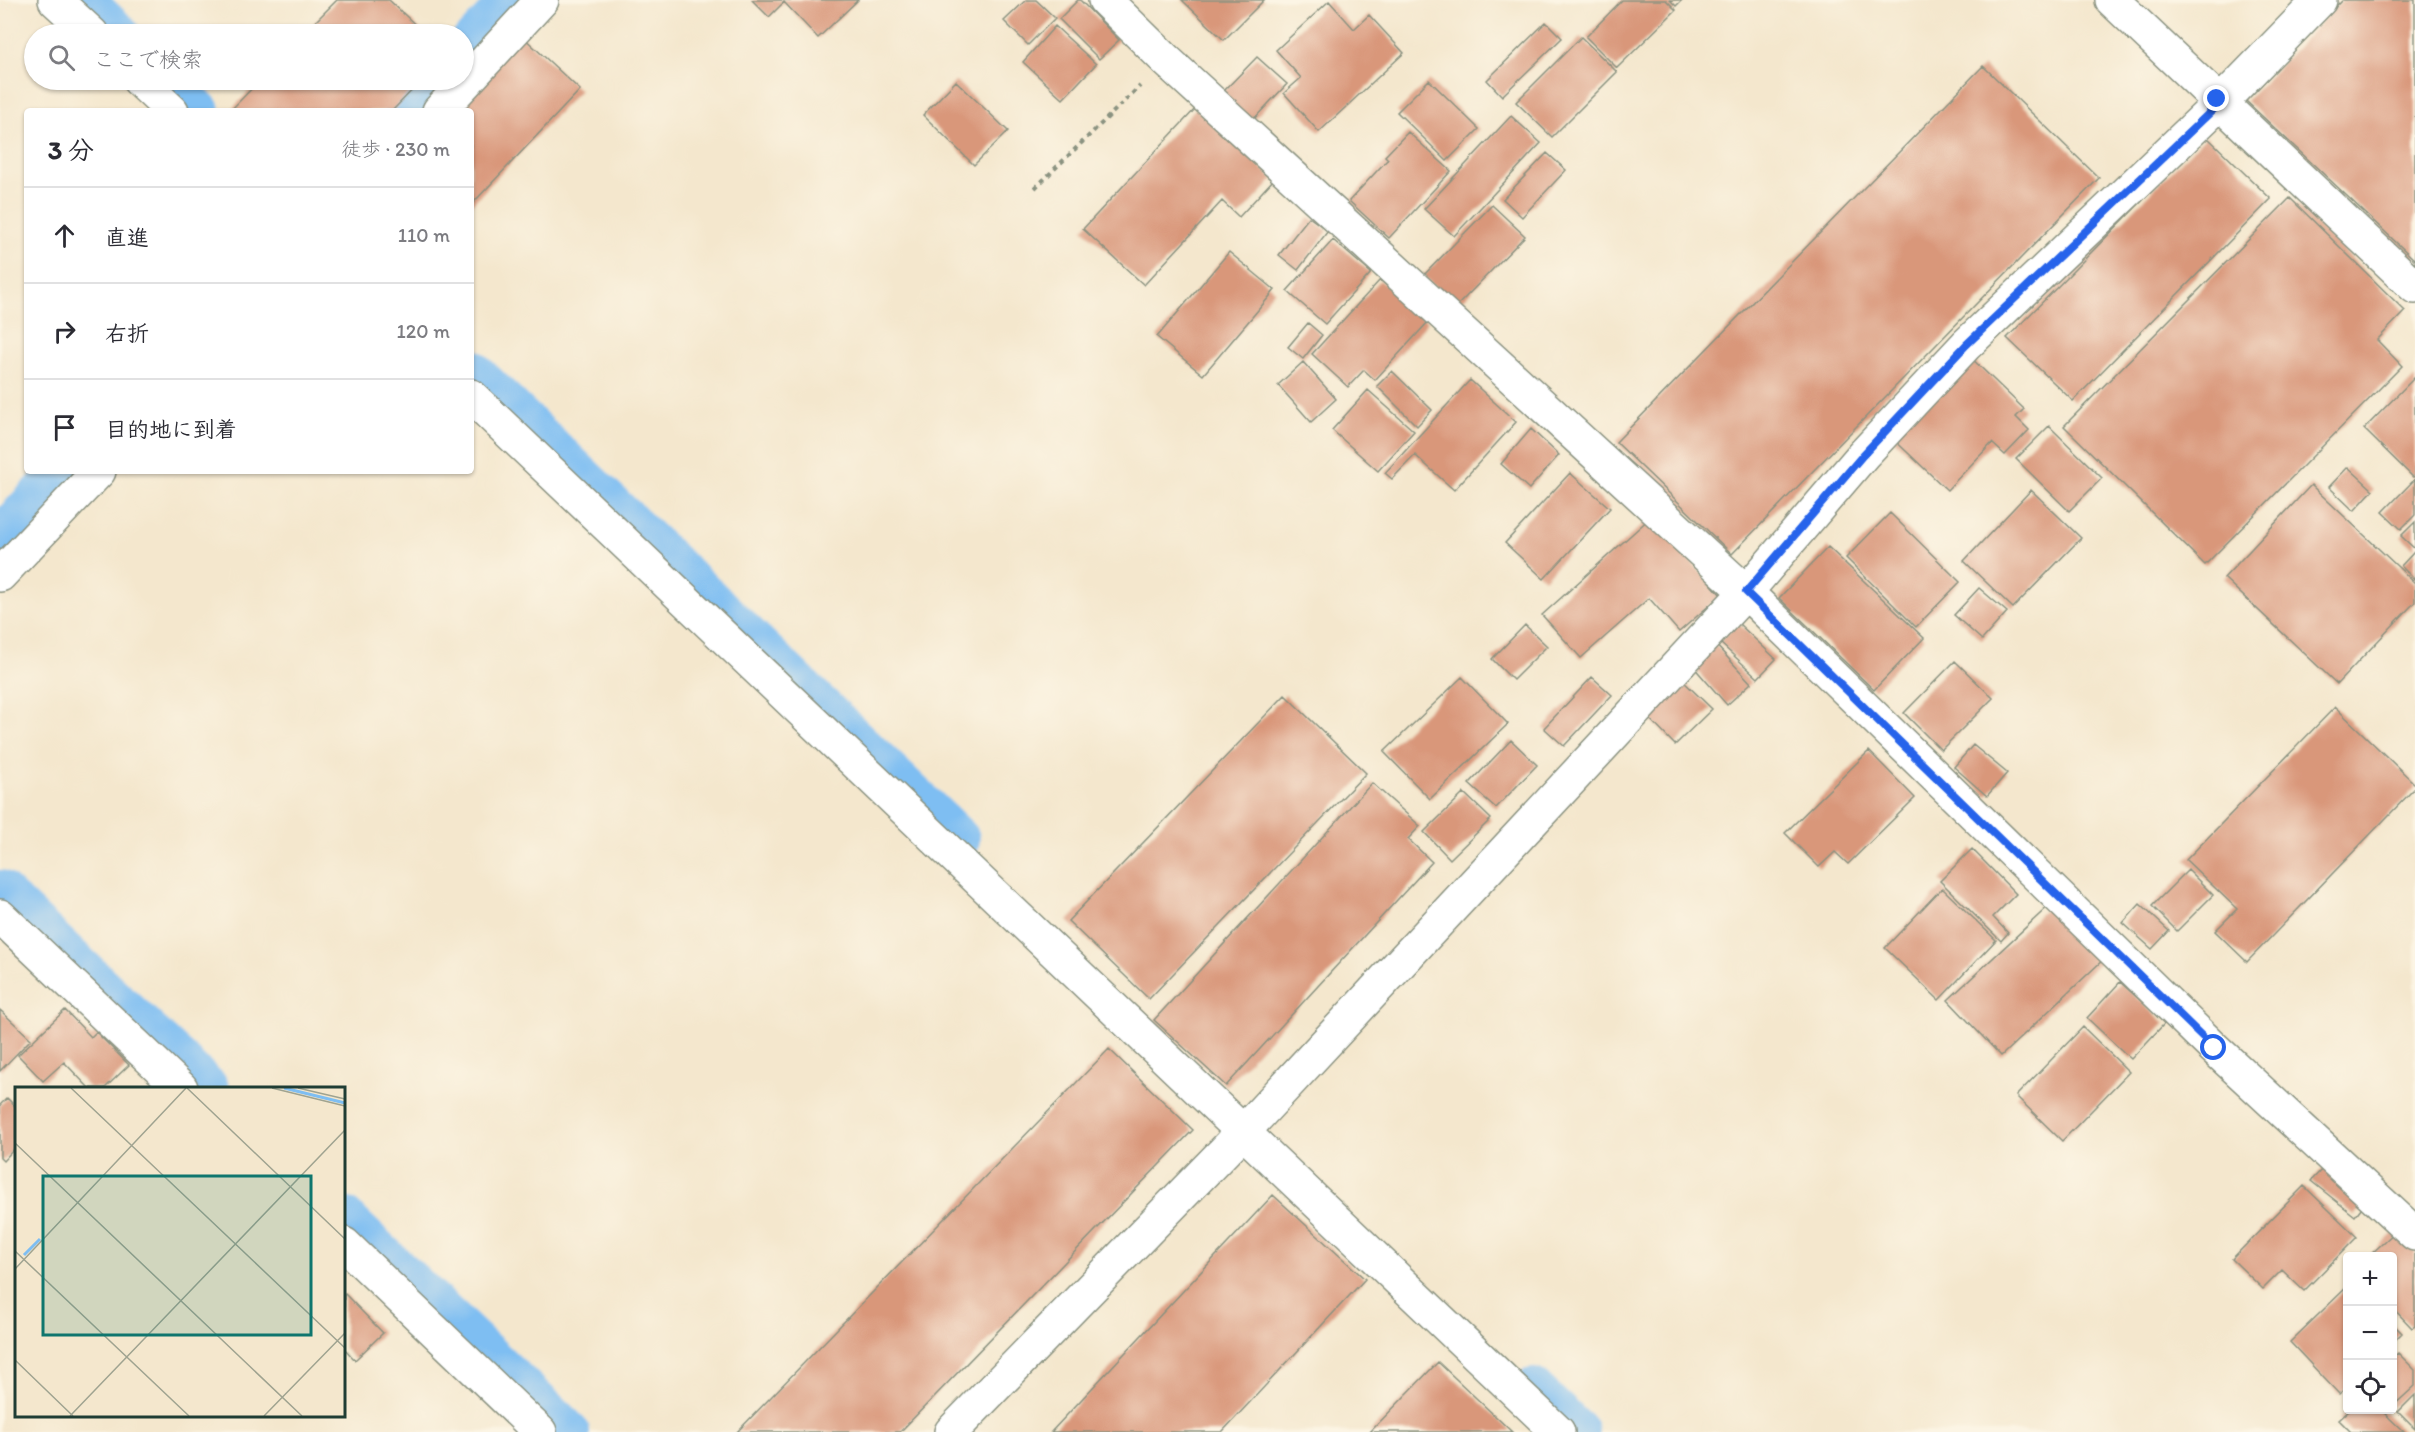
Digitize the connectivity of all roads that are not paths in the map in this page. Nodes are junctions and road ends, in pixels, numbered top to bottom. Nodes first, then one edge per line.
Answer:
1 (55, 0) edge
2 (542, 0) edge
3 (1105, 0) edge
4 (2112, 0) edge
5 (2320, 0) edge
6 (81, 24) edge
7 (474, 73) edge
8 (150, 90) edge
9 (458, 90) edge
10 (2214, 96) junction
11 (169, 108) edge
12 (442, 108) edge
13 (2415, 287) edge
14 (474, 399) edge
15 (96, 474) edge
16 (0, 575) edge
17 (1746, 592) junction
18 (0, 916) edge
19 (179, 1087) edge
20 (1242, 1133) junction
21 (2415, 1234) edge
22 (345, 1245) edge
23 (540, 1432) edge
24 (951, 1432) edge
25 (1558, 1432) edge

1 - 6 street
2 - 7 street
3 - 17 street
4 - 10 street
5 - 10 street
8 - 11 street
9 - 12 street
10 - 13 street
10 - 17 street
14 - 20 street
15 - 16 street
17 - 20 street
17 - 21 street
18 - 19 street
20 - 24 street
20 - 25 street
22 - 23 street

